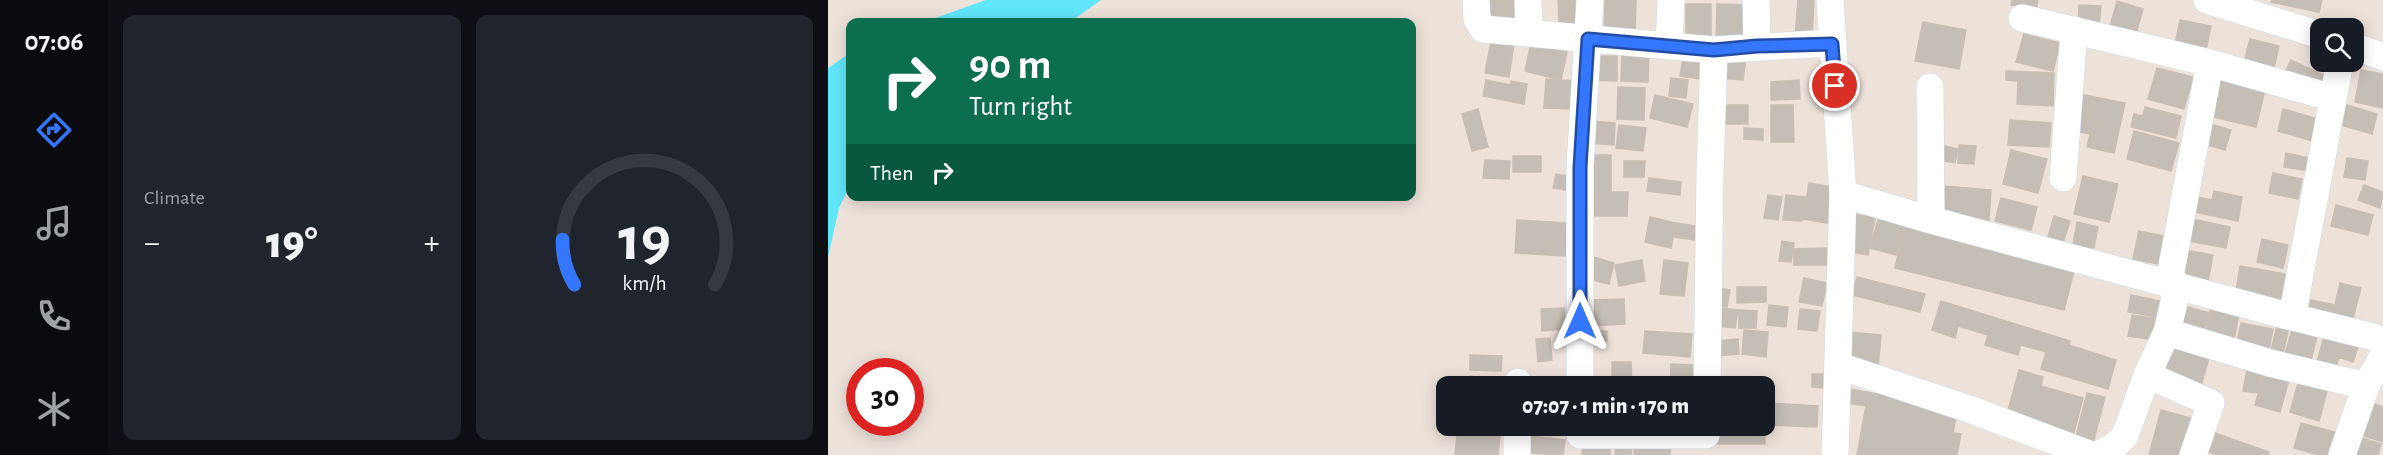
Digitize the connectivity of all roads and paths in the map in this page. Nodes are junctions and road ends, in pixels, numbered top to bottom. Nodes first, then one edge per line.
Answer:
1 (1476, 0) edge
2 (1528, 0) edge
3 (1590, 0) edge
4 (1671, 0) edge
5 (1756, 0) edge
6 (1830, 0) edge
7 (2207, 0) edge
8 (2022, 18) dead end
9 (2074, 30) junction
10 (2310, 32) edge
11 (1529, 33) junction
12 (1588, 39) junction
13 (1832, 44) junction
14 (1669, 46) junction
15 (1757, 46) junction
16 (1714, 50) junction
17 (2364, 50) edge
18 (2383, 57) edge
19 (2210, 63) junction
20 (2338, 72) edge
21 (1930, 87) dead end
22 (2333, 98) junction
23 (2063, 178) dead end
24 (1843, 194) junction
25 (1931, 220) junction
26 (2173, 284) junction
27 (2292, 317) junction
28 (2167, 332) junction
29 (2383, 342) edge
30 (2383, 356) edge
31 (1839, 366) junction
32 (2147, 375) junction
33 (1580, 376) edge
34 (1707, 376) edge
35 (2366, 386) junction
36 (1517, 436) edge
37 (1580, 439) edge
38 (1706, 439) edge
39 (1517, 455) edge
40 (1834, 455) edge
41 (2091, 455) edge
42 (2098, 455) edge
43 (2193, 455) edge
44 (2342, 455) edge

1 - 11 street
2 - 11 street
3 - 12 street
4 - 14 street
5 - 15 street
6 - 13 street
7 - 10 street
8 - 9 street
9 - 19 street
9 - 23 street
11 - 12 street
12 - 14 street
12 - 33 street
13 - 15 street
13 - 24 street
14 - 16 street
15 - 16 street
16 - 34 street
17 - 18 street
19 - 22 street
19 - 26 street
20 - 22 street
21 - 25 street
22 - 27 street
24 - 25 street
24 - 31 street
25 - 26 street
26 - 27 street
26 - 28 street
27 - 29 street
28 - 32 street
28 - 35 street
30 - 35 street
31 - 40 street
31 - 41 street
32 - 42 street
32 - 43 street
35 - 44 street
36 - 39 street
37 - 38 street

